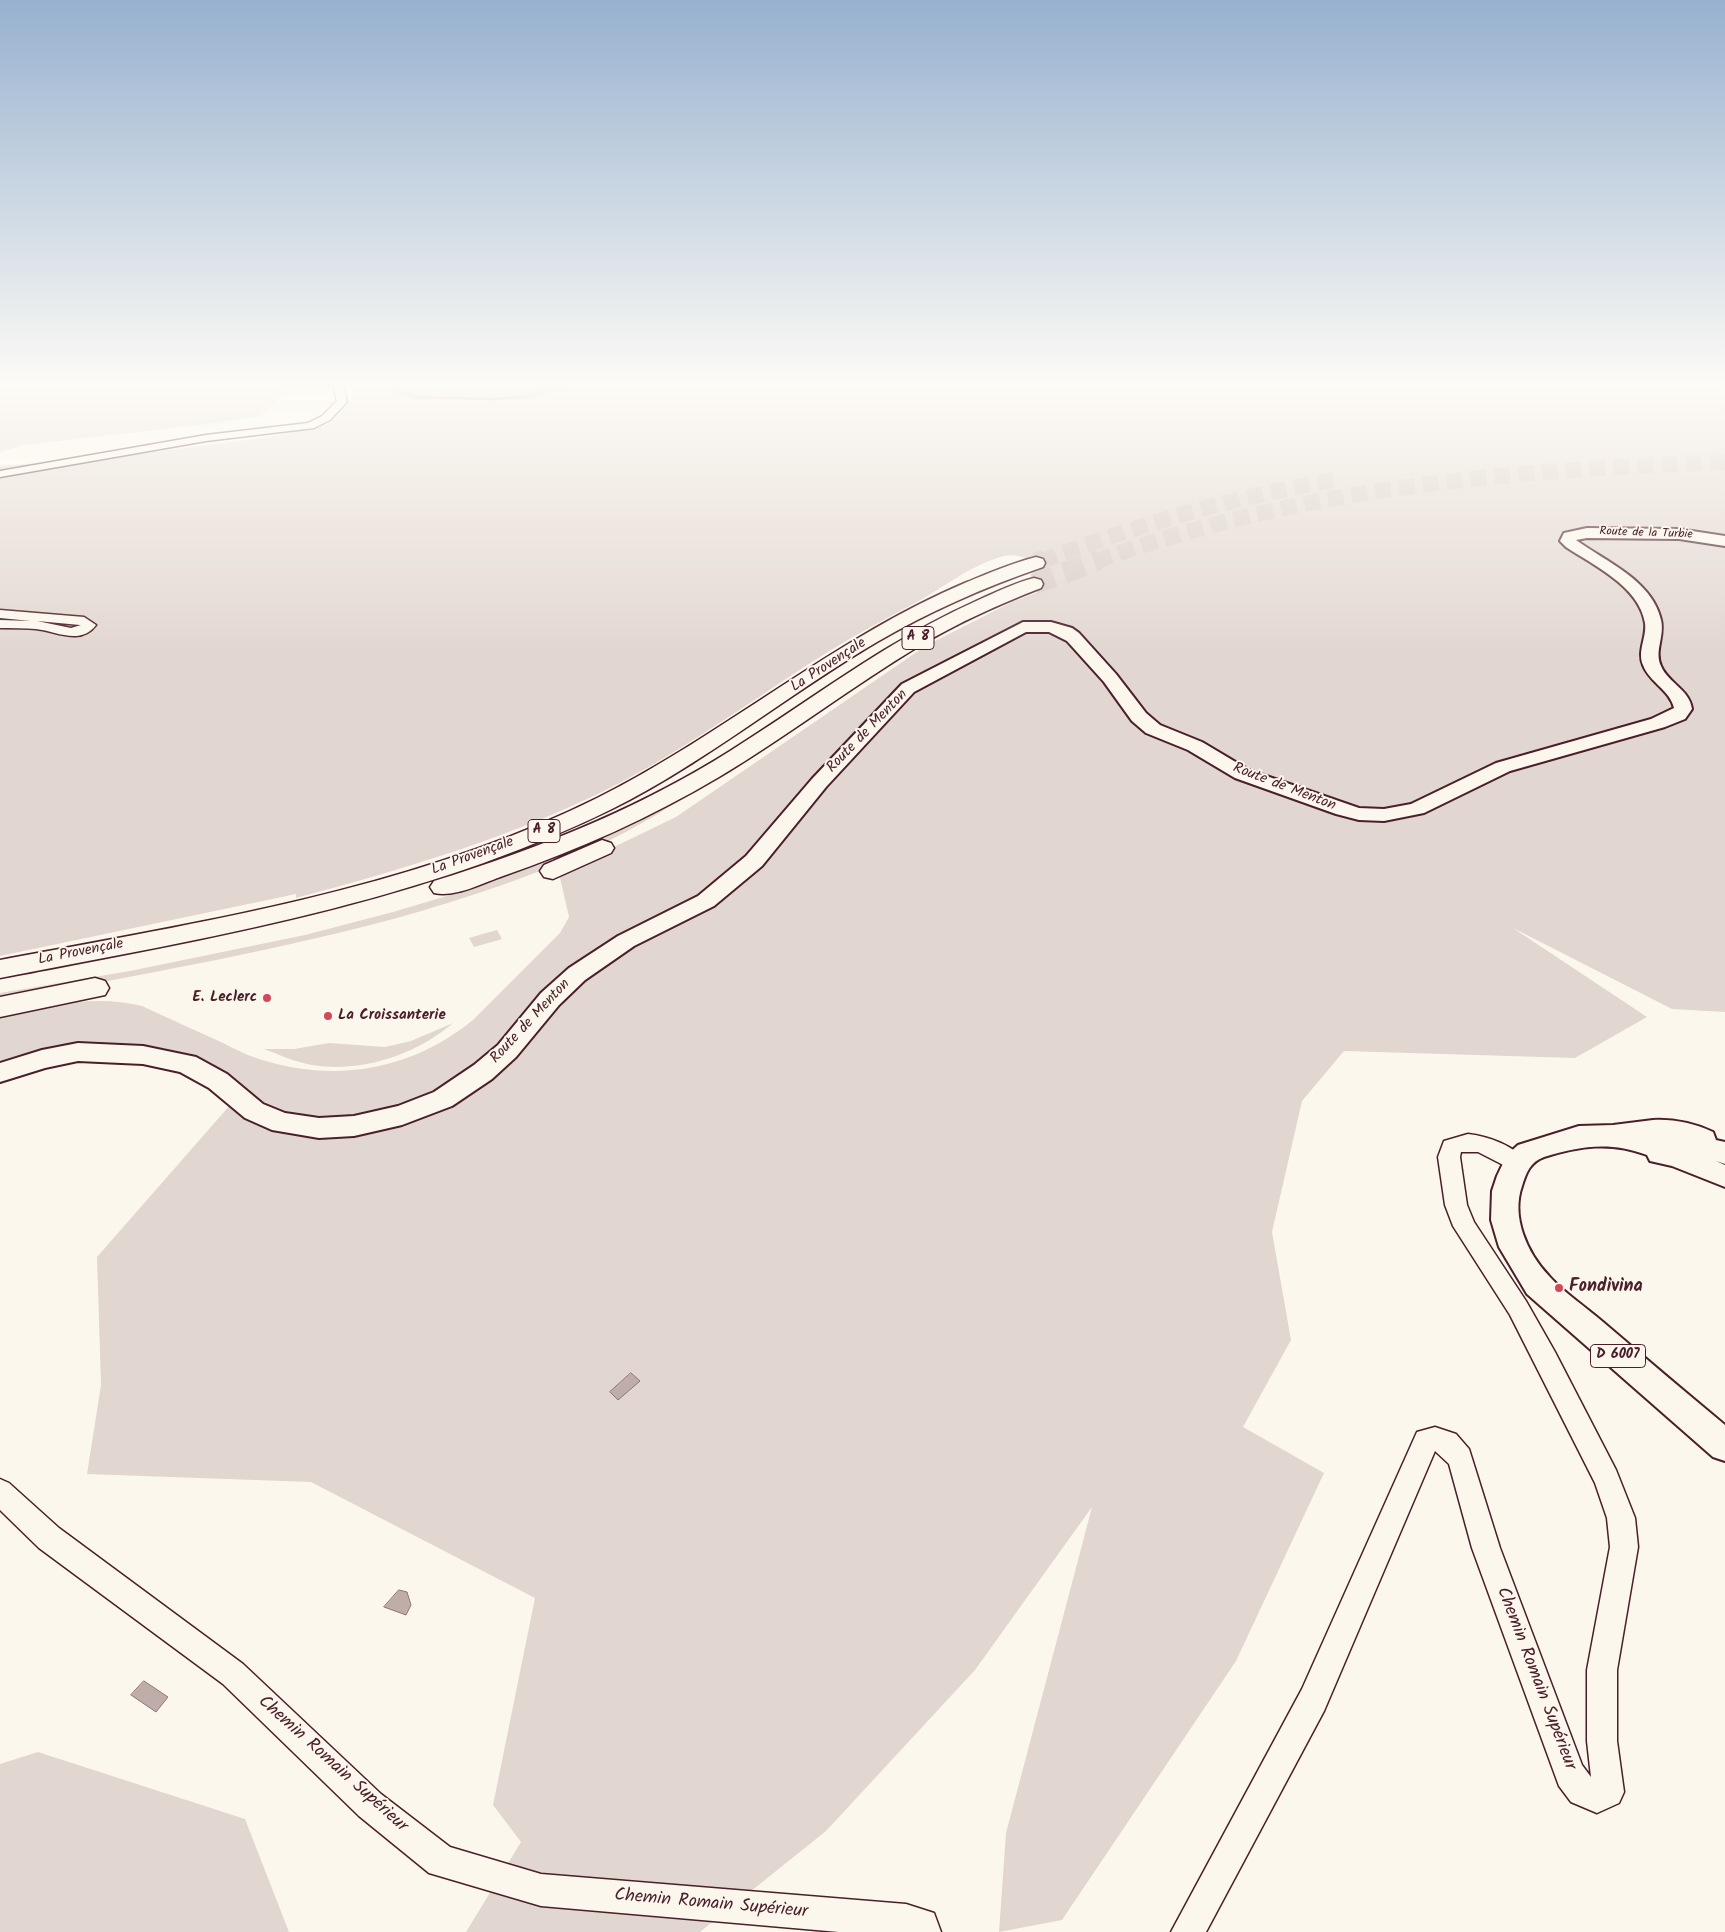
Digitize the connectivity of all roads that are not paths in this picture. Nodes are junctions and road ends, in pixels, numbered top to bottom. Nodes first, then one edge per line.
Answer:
1 (1568, 538) joint
2 (1725, 541) edge
3 (0, 614) edge
4 (0, 624) edge
5 (810, 708) junction
6 (553, 871) dead end
7 (0, 969) edge
8 (0, 984) edge
9 (95, 988) dead end
10 (0, 1007) edge
11 (0, 1073) edge
12 (1659, 1149) junction
13 (1725, 1161) edge
14 (1517, 1168) junction
15 (1725, 1183) edge
16 (1725, 1446) edge
17 (0, 1492) edge
18 (924, 1932) edge
19 (1188, 1932) edge

1 - 2 main road, Route de la Turbie
1 - 11 main road, Route de Menton
3 - 4 street
5 - 6 highway
5 - 7 highway, La Provençale / A 8
5 - 8 highway, La Provençale / A 8
9 - 10 highway
12 - 13 main road
12 - 14 main road
12 - 14 main road
12 - 15 main road
14 - 16 main road, D 6007
14 - 19 street, Chemin Romain Supérieur
17 - 18 street, Chemin Romain Supérieur

